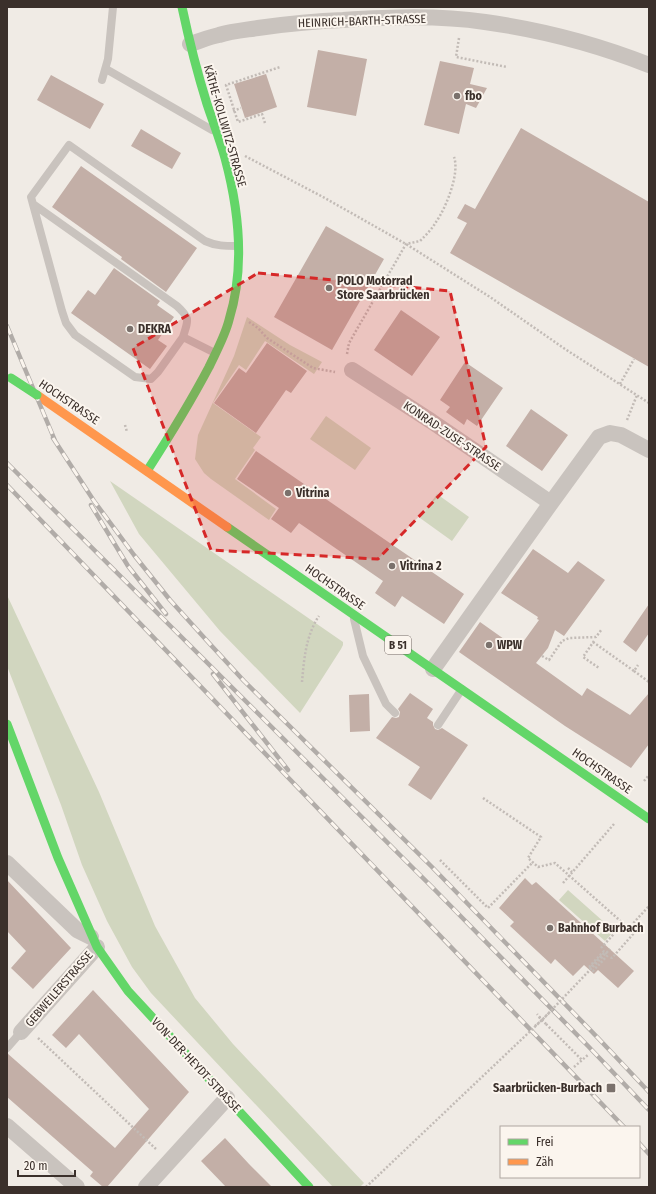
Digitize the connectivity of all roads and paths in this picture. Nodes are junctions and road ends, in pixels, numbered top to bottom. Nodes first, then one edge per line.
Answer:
1 (113, 7) edge
2 (182, 7) edge
3 (459, 38) dead end
4 (190, 44) junction
5 (649, 65) edge
6 (280, 67) dead end
7 (507, 67) dead end
8 (106, 69) junction
9 (102, 80) dead end
10 (241, 108) dead end
11 (234, 111) junction
12 (265, 123) dead end
13 (216, 132) junction
14 (245, 155) dead end
15 (454, 157) dead end
16 (33, 204) junction
17 (406, 244) junction
18 (238, 246) junction
19 (244, 318) dead end
20 (183, 337) junction
21 (348, 350) dead end
22 (216, 353) junction
23 (634, 359) dead end
24 (352, 370) joint
25 (9, 376) edge
26 (620, 384) junction
27 (637, 395) junction
28 (649, 403) edge
29 (630, 412) dead end
30 (649, 450) edge
31 (147, 471) junction
32 (551, 503) junction
33 (330, 599) junction
34 (353, 614) junction
35 (602, 629) dead end
36 (596, 637) junction
37 (593, 642) junction
38 (542, 656) dead end
39 (638, 665) dead end
40 (599, 668) dead end
41 (433, 669) junction
42 (634, 671) junction
43 (302, 682) dead end
44 (649, 682) edge
45 (462, 690) junction
46 (395, 714) dead end
47 (7, 724) edge
48 (438, 725) dead end
49 (649, 775) edge
50 (644, 781) dead end
51 (483, 798) dead end
52 (649, 819) edge
53 (614, 824) dead end
54 (440, 860) dead end
55 (7, 863) edge
56 (532, 863) junction
57 (568, 868) dead end
58 (572, 872) junction
59 (569, 876) junction
60 (562, 883) dead end
61 (649, 906) edge
62 (623, 924) junction
63 (628, 929) junction
64 (94, 942) junction
65 (610, 950) dead end
66 (610, 957) dead end
67 (590, 968) junction
68 (550, 1012) dead end
69 (538, 1015) dead end
70 (542, 1020) junction
71 (535, 1026) dead end
72 (24, 1030) junction
73 (7, 1048) edge
74 (589, 1054) dead end
75 (582, 1060) junction
76 (574, 1067) dead end
77 (226, 1098) junction
78 (7, 1126) edge
79 (160, 1153) dead end
80 (77, 1187) edge
81 (146, 1187) edge
82 (309, 1187) edge
83 (366, 1187) edge

1 - 8 lane
2 - 4 main road, KÄTHE-KOLLWITZ-STRASSE
3 - 7 path
4 - 5 street, HEINRICH-BARTH-STRASSE
4 - 13 main road, KÄTHE-KOLLWITZ-STRASSE
6 - 11 path
8 - 9 lane
8 - 13 lane
10 - 11 path
11 - 12 path
13 - 18 main road, KÄTHE-KOLLWITZ-STRASSE
14 - 17 path
15 - 17 path
16 - 18 lane
16 - 20 lane
16 - 20 lane
17 - 21 path
17 - 26 path
18 - 22 main road, KÄTHE-KOLLWITZ-STRASSE
19 - 24 path
20 - 22 lane
22 - 31 main road, KÄTHE-KOLLWITZ-STRASSE
23 - 26 path
24 - 32 street, KONRAD-ZUSE-STRASSE
25 - 31 main road, HOCHSTRASSE / B 51, bridge
26 - 27 path
27 - 28 path
27 - 29 path
30 - 32 street
31 - 33 main road, HOCHSTRASSE / B 51
32 - 41 street
33 - 34 main road, HOCHSTRASSE / B 51
33 - 43 path
34 - 41 main road, HOCHSTRASSE / B 51
34 - 46 lane
35 - 36 path
36 - 37 path
36 - 38 path
37 - 40 path
37 - 42 path
39 - 42 path
41 - 45 main road, HOCHSTRASSE / B 51
42 - 44 path
45 - 48 lane
45 - 52 main road, HOCHSTRASSE / B 51
47 - 64 main road, VON-DER-HEYDT-STRASSE
49 - 50 path
51 - 56 path
53 - 58 path
54 - 56 path
55 - 64 street, VON-DER-HEYDT-STRASSE
56 - 59 path
57 - 58 path
58 - 59 path
59 - 60 path
59 - 62 path
61 - 63 path
62 - 63 path
62 - 67 path
63 - 66 path
64 - 72 street, GEBWEILERSTRASSE
64 - 77 main road, VON-DER-HEYDT-STRASSE
65 - 67 path, bridge
67 - 70 path, bridge
68 - 70 path
69 - 70 path, bridge
70 - 71 path
70 - 75 path, bridge
70 - 83 path, bridge
72 - 73 lane
72 - 79 path
74 - 75 path
75 - 76 path
77 - 81 street
77 - 82 main road, VON-DER-HEYDT-STRASSE
78 - 80 street

